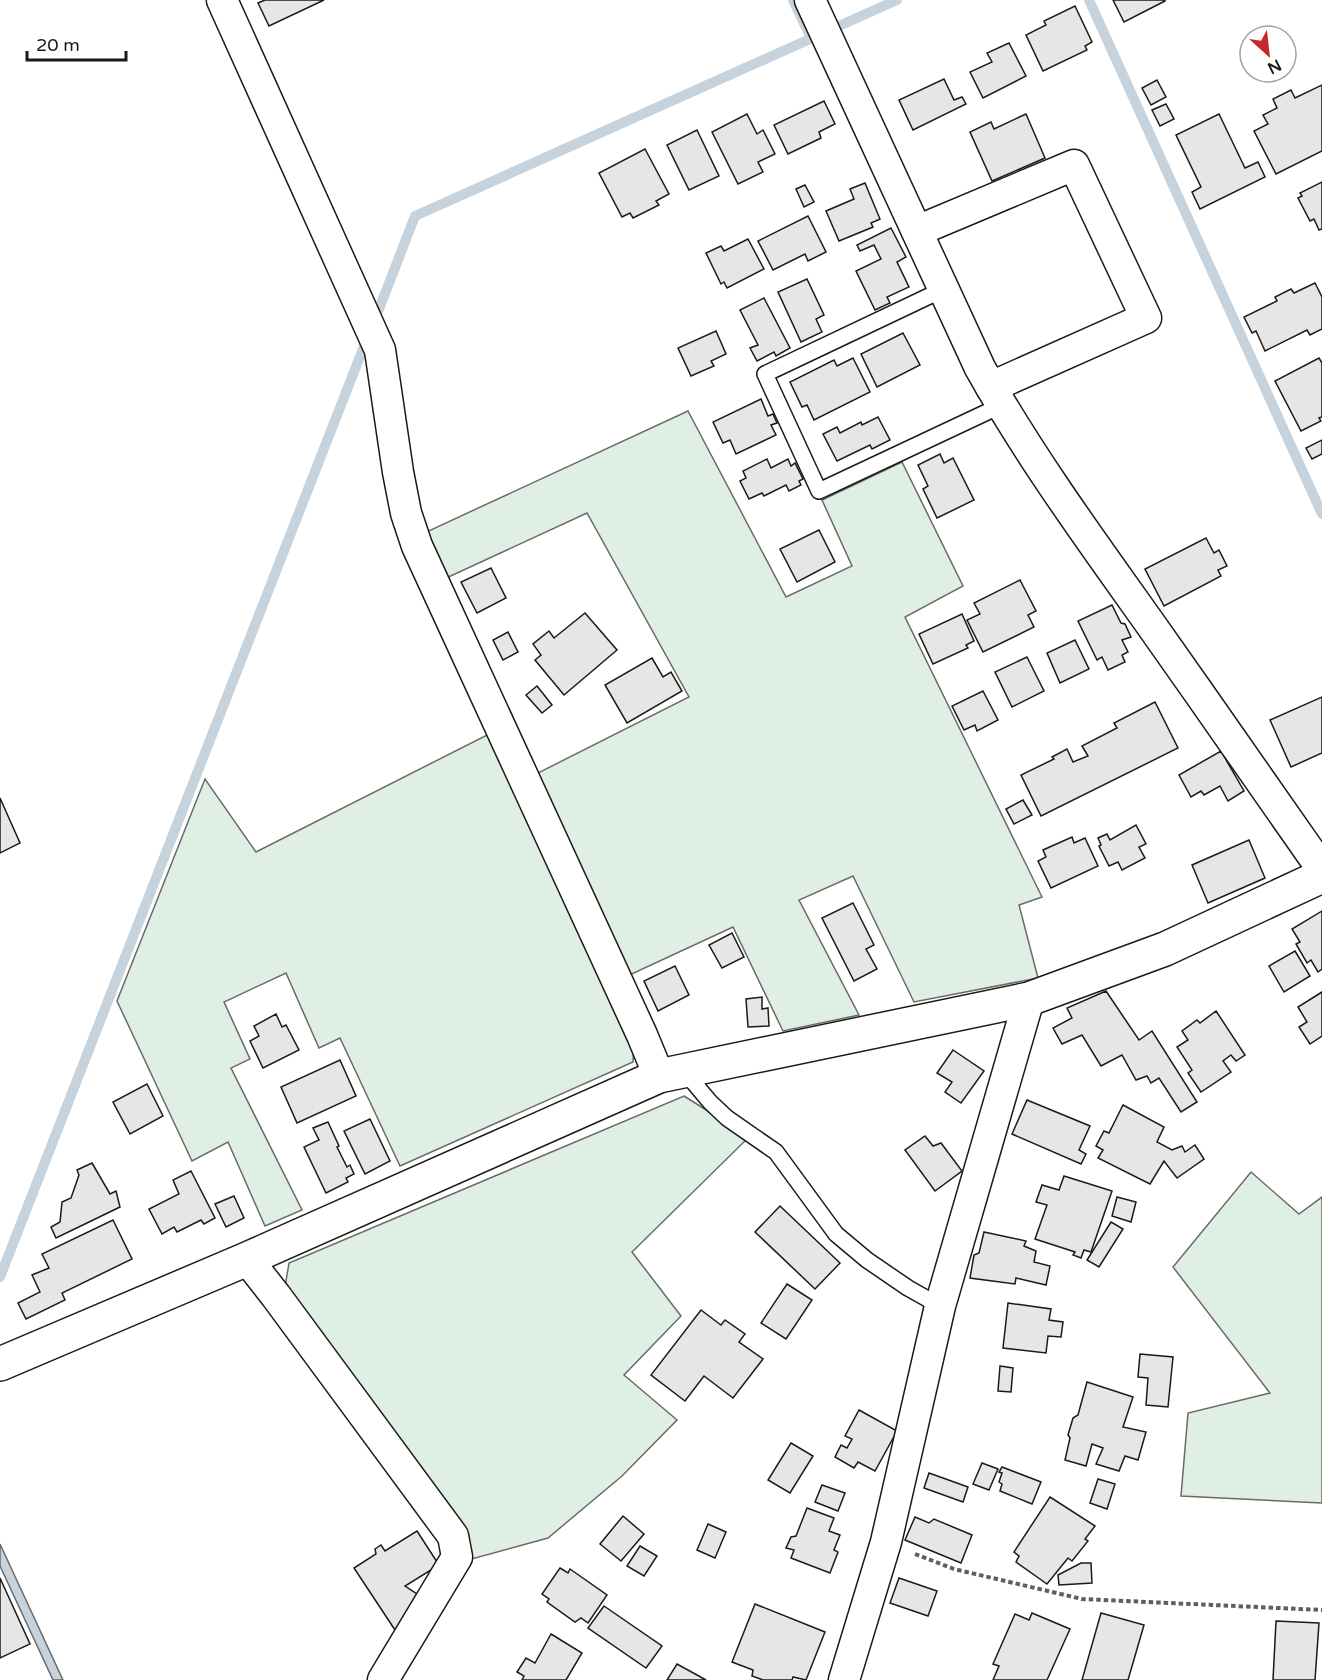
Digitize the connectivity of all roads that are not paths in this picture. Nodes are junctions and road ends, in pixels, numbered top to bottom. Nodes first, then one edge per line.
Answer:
1 (222, 0) edge
2 (814, 10) edge
3 (917, 231) junction
4 (944, 289) junction
5 (996, 396) junction
6 (1322, 869) edge
7 (1322, 876) edge
8 (1029, 999) junction
9 (671, 1074) junction
10 (247, 1259) junction
11 (940, 1306) junction
12 (0, 1364) edge
13 (383, 1680) edge
14 (844, 1680) edge

1 - 9 street
2 - 3 street
3 - 4 street
3 - 5 street
4 - 5 street
4 - 5 lane
5 - 6 street
7 - 8 street
8 - 9 street
8 - 11 street
9 - 10 street
9 - 11 lane
10 - 12 street
10 - 13 street
11 - 14 street

